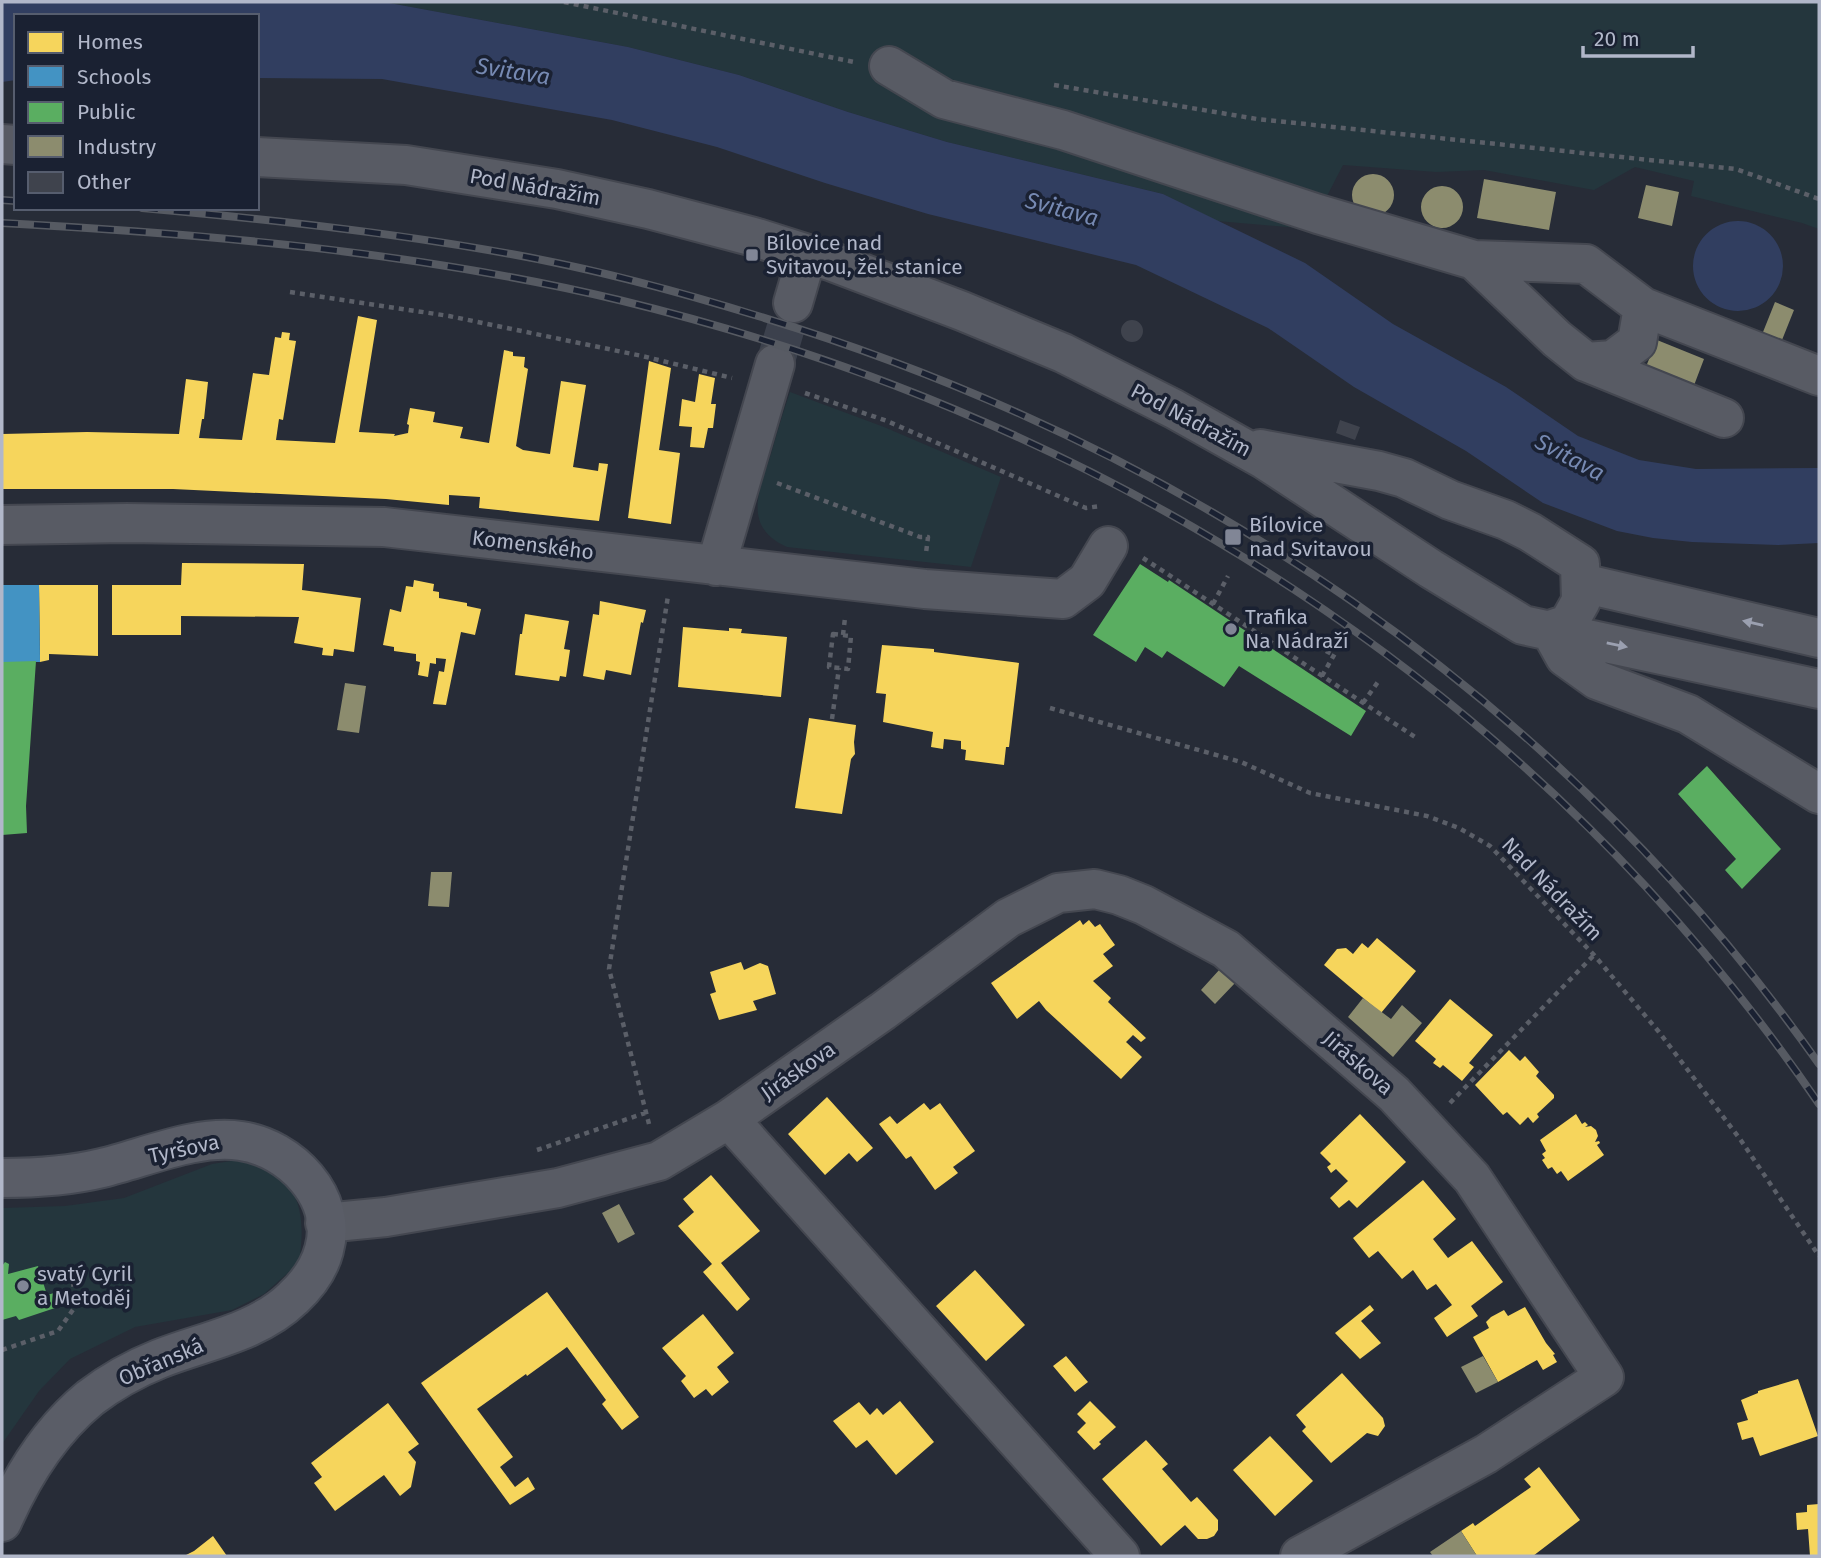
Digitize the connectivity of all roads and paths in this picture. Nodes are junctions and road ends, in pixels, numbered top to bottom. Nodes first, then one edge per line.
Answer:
1 (564, 2) edge
2 (889, 66) joint
3 (1046, 84) dead end
4 (259, 157) edge
5 (1819, 199) edge
6 (807, 255) junction
7 (1474, 260) junction
8 (290, 292) dead end
9 (793, 303) tunnel mouth
10 (1643, 307) junction
11 (1586, 362) junction
12 (772, 376) junction
13 (1819, 376) edge
14 (1724, 418) dead end
15 (1241, 446) junction
16 (767, 480) dead end
17 (1100, 506) dead end
18 (2, 525) edge
19 (926, 550) dead end
20 (1121, 550) joint
21 (716, 566) junction
22 (1228, 576) dead end
23 (1582, 583) junction
24 (669, 590) dead end
25 (1213, 604) junction
26 (1550, 630) junction
27 (1819, 638) edge
28 (1338, 648) dead end
29 (1326, 652) dead end
30 (1334, 655) junction
31 (839, 668) junction
32 (1322, 676) junction
33 (1380, 679) dead end
34 (1819, 689) edge
35 (1363, 703) junction
36 (1050, 708) dead end
37 (832, 719) dead end
38 (1418, 739) dead end
39 (1819, 793) edge
40 (1594, 956) junction
41 (729, 1119) junction
42 (1427, 1127) junction
43 (659, 1161) junction
44 (2, 1178) edge
45 (326, 1223) junction
46 (1819, 1256) edge
47 (71, 1273) dead end
48 (2, 1350) edge
49 (2, 1522) edge
50 (1120, 1556) edge
51 (1300, 1556) edge

1 - 2 path
2 - 7 street
3 - 5 path
4 - 6 street, Pod Nádražím
6 - 9 street
6 - 15 street, Pod Nádražím
7 - 10 street
7 - 11 street
8 - 12 path
10 - 11 street
10 - 13 street
11 - 14 street
12 - 17 path
12 - 21 street
15 - 23 street
15 - 26 street, Pod Nádražím
16 - 19 path
18 - 21 street, Komenského
20 - 21 street, Komenského
20 - 25 path
22 - 25 path
23 - 26 street
27 -> 23 street
24 - 43 path
25 - 32 path
26 -> 34 street, Pod Nádražím
26 - 39 street
28 - 30 path
29 - 30 path
30 - 32 path
31 - 31 path
31 - 37 path
32 - 35 path
33 - 35 path
35 - 38 path
36 - 40 path, Nad Nádražím
40 - 42 path
40 - 46 path, Nad Nádražím
41 - 42 street, Jiráskova
41 - 43 street, Jiráskova
41 - 50 street
42 - 51 street, Jiráskova
43 - 45 street, Jiráskova
44 - 45 main road, Tyršova
45 - 49 main road, Obřanská
47 - 48 path

